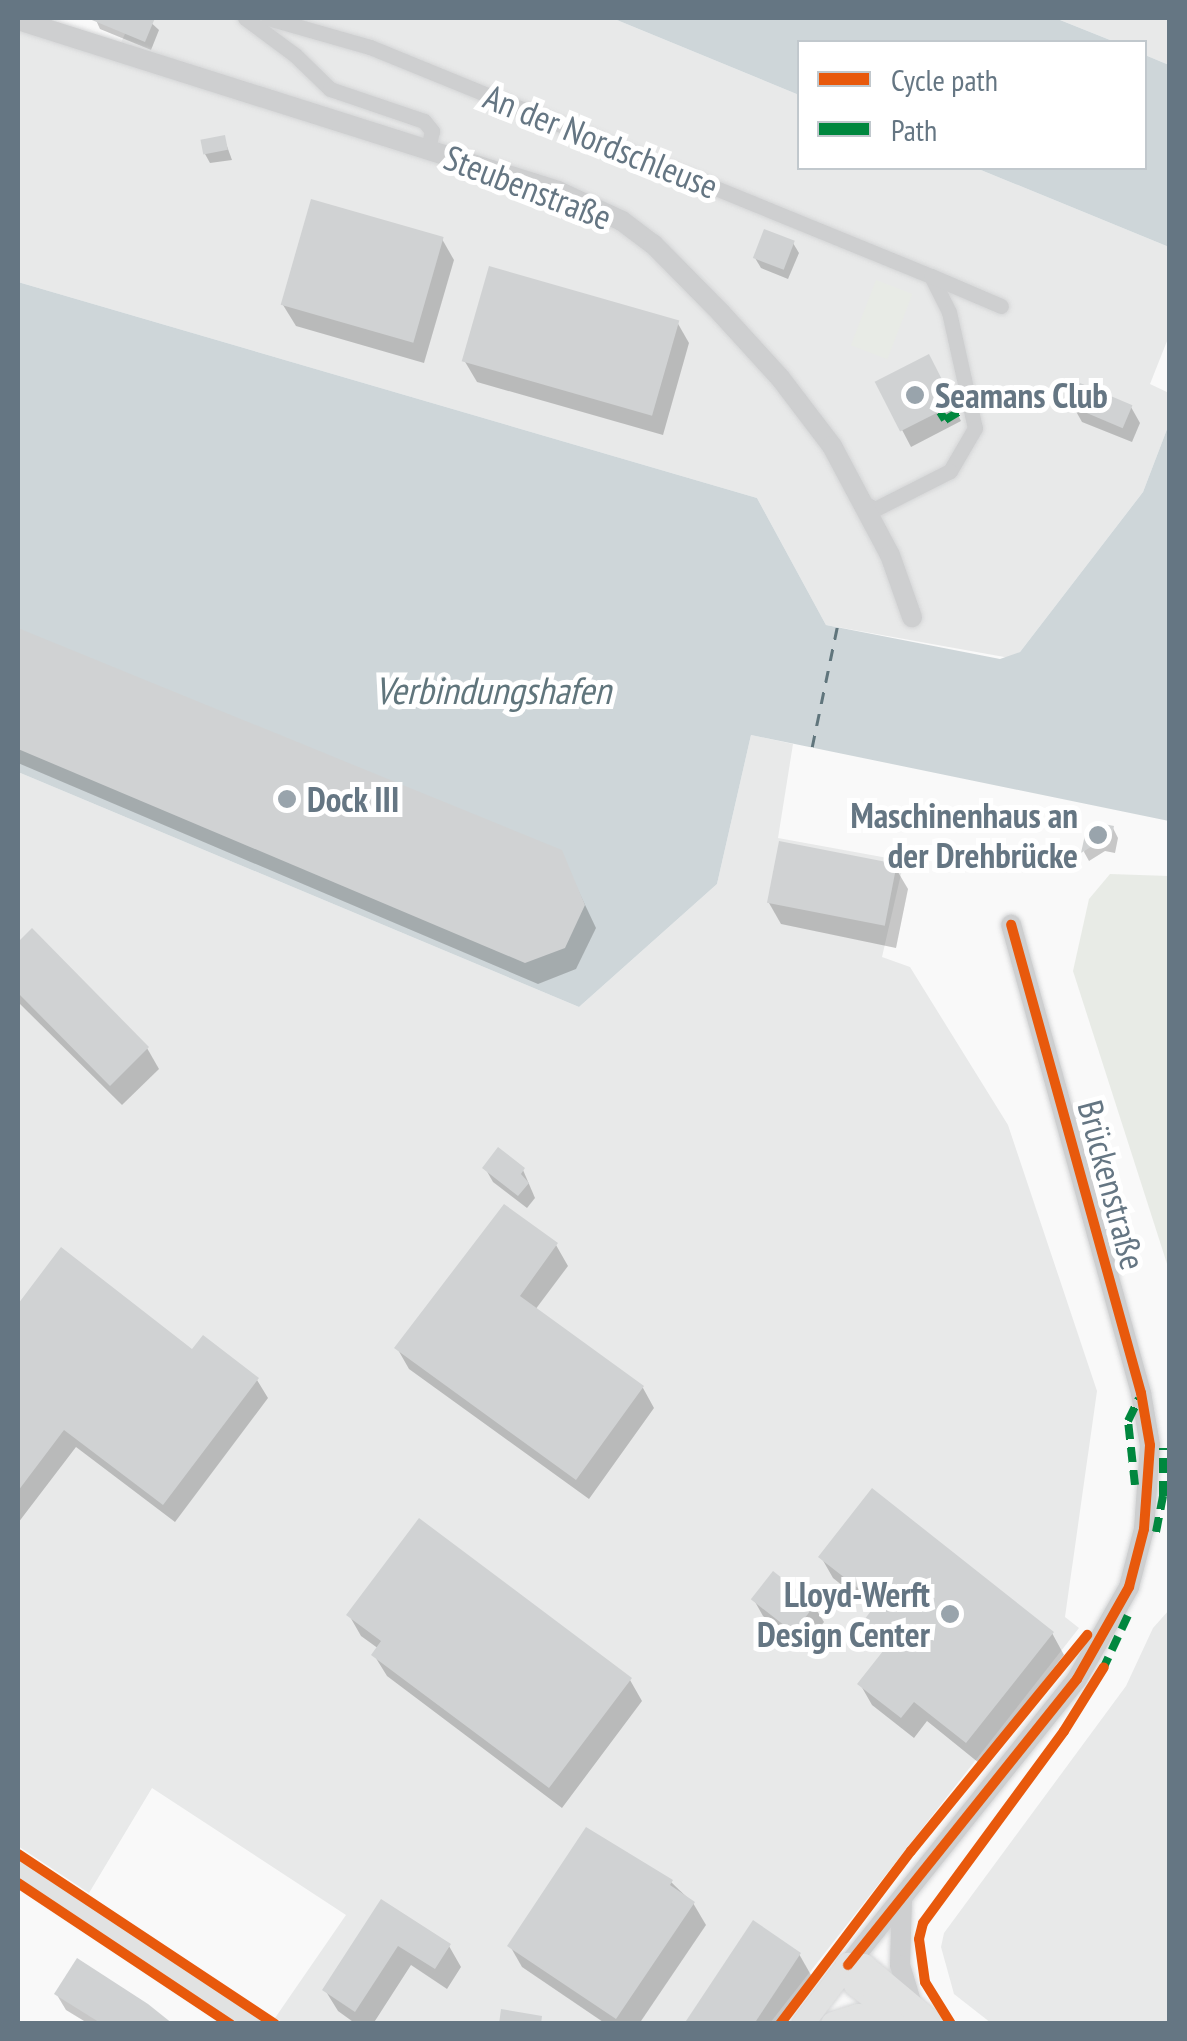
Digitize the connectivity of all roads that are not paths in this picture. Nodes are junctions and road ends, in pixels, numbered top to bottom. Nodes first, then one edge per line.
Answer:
1 (245, 18) edge
2 (268, 18) edge
3 (18, 20) edge
4 (428, 149) junction
5 (931, 276) junction
6 (1001, 306) dead end
7 (864, 503) junction
8 (912, 618) dead end
9 (1011, 924) dead end
10 (18, 1870) edge
11 (902, 1898) junction
12 (848, 1965) junction
13 (914, 2018) edge
14 (250, 2024) edge
15 (803, 2024) edge
16 (833, 2024) edge

1 - 4 street, An der Nordschleuse
2 - 5 street, An der Nordschleuse
3 - 4 street, Steubenstraße
4 - 7 street, Steubenstraße
5 - 6 street, An der Nordschleuse
5 - 7 street
7 - 8 street, Steubenstraße
9 - 11 street, Brückenstraße
10 - 14 main road
11 - 12 street, Brückenstraße
11 - 13 street
12 - 13 main road
12 - 15 main road, Brückenstraße
13 - 16 main road

